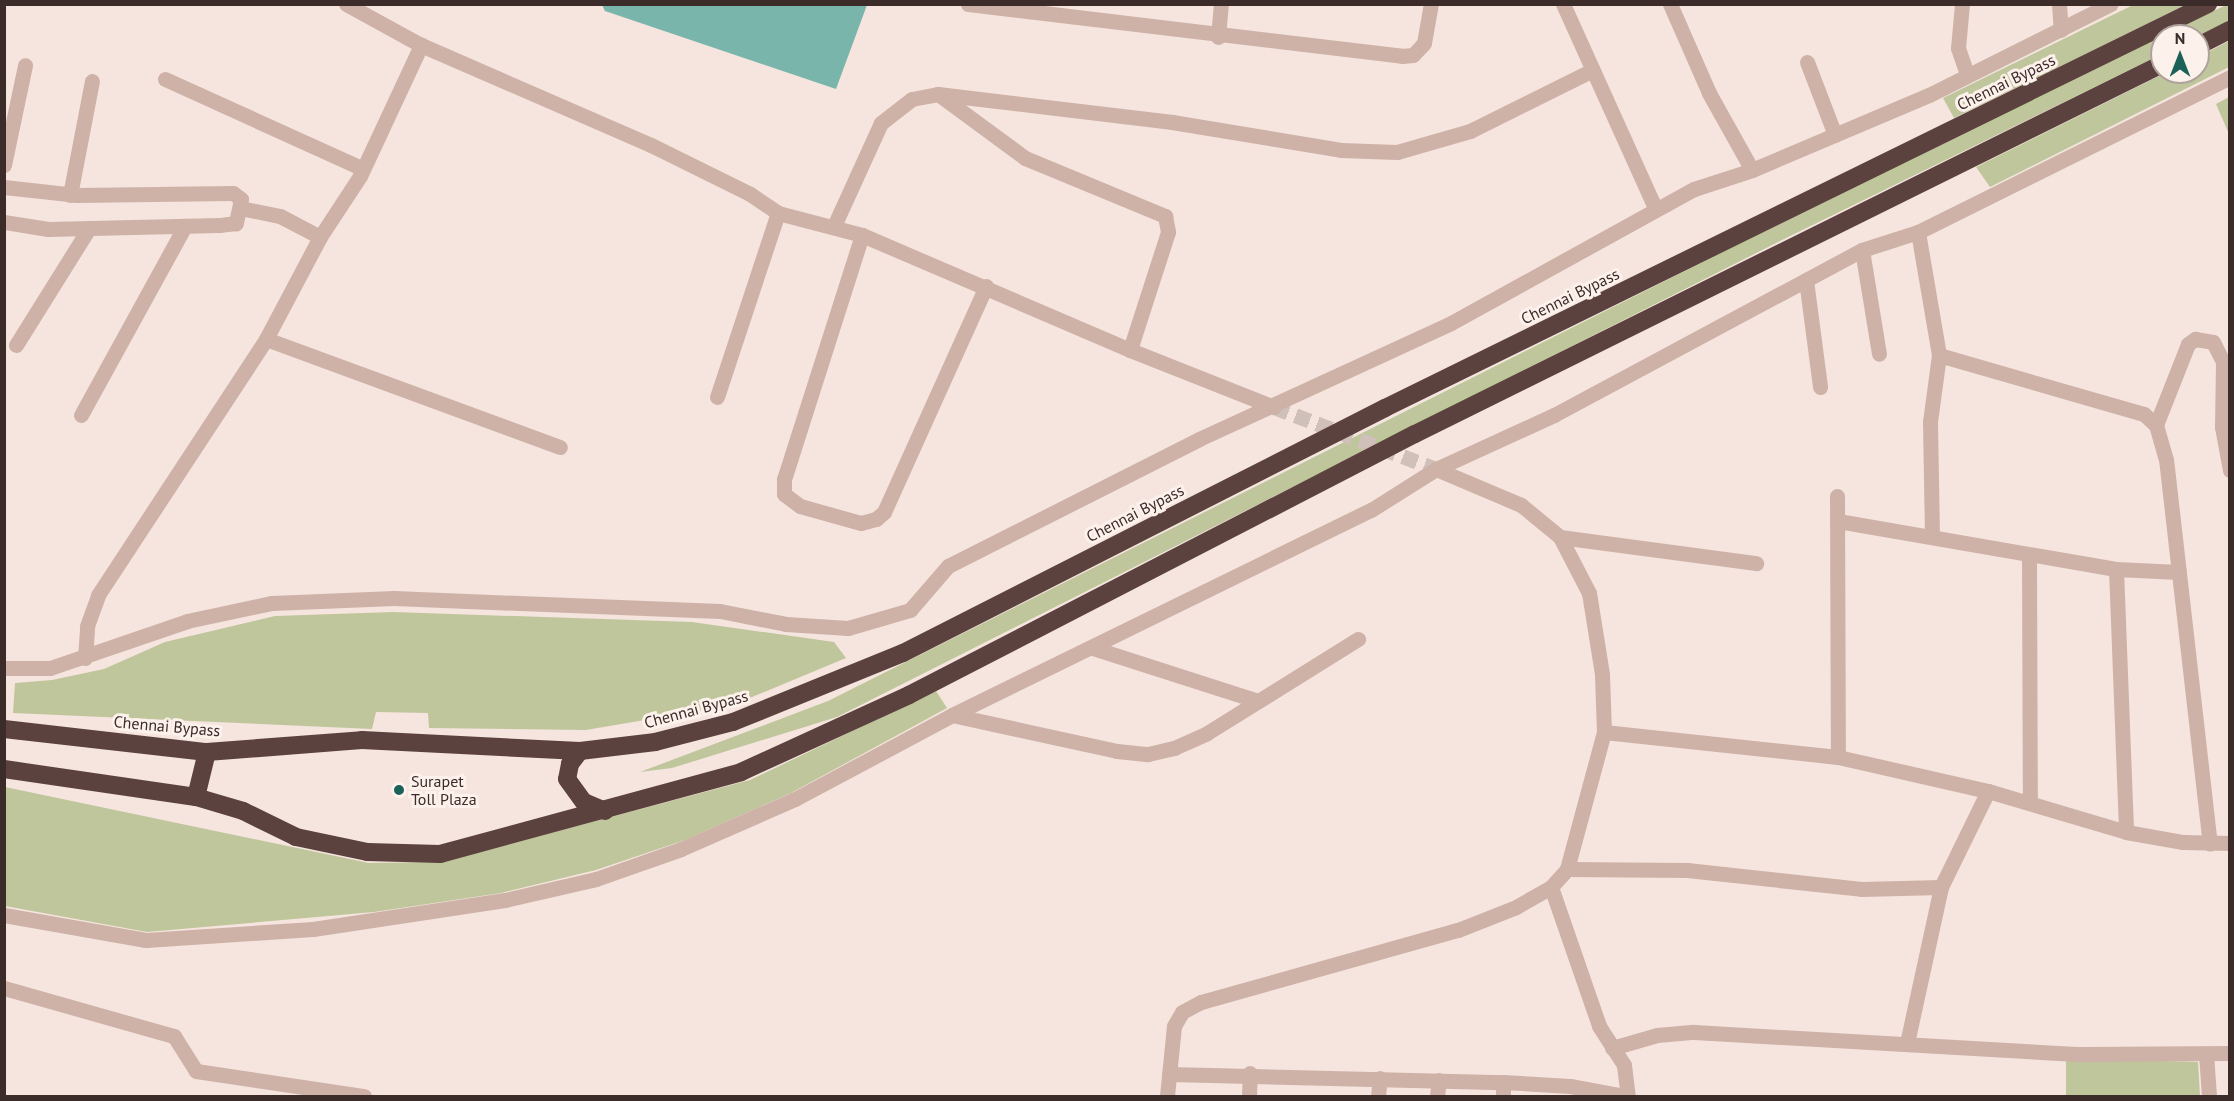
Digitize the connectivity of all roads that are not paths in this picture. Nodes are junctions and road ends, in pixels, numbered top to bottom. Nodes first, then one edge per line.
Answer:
1 (346, 4) edge
2 (968, 4) edge
3 (1221, 4) edge
4 (1431, 4) edge
5 (1563, 4) edge
6 (1670, 4) edge
7 (1962, 4) edge
8 (2059, 4) edge
9 (2111, 4) edge
10 (2208, 4) edge
11 (372, 10) edge
12 (2061, 30) junction
13 (2229, 30) edge
14 (1218, 37) junction
15 (2210, 40) edge
16 (421, 45) junction
17 (1807, 62) dead end
18 (25, 65) dead end
19 (1593, 70) junction
20 (2150, 70) edge
21 (1967, 74) junction
22 (2229, 77) edge
23 (165, 79) dead end
24 (92, 81) dead end
25 (938, 94) junction
26 (1835, 135) junction
27 (4, 165) edge
28 (363, 169) junction
29 (1752, 170) junction
30 (4, 187) edge
31 (70, 195) junction
32 (240, 208) junction
33 (1655, 208) junction
34 (778, 213) junction
35 (4, 222) edge
36 (185, 226) junction
37 (834, 226) junction
38 (89, 228) junction
39 (1918, 232) junction
40 (862, 235) junction
41 (320, 237) junction
42 (1862, 250) junction
43 (1806, 280) junction
44 (986, 286) junction
45 (266, 339) junction
46 (16, 345) dead end
47 (1130, 350) junction
48 (1879, 354) dead end
49 (1939, 355) junction
50 (2226, 364) edge
51 (1820, 387) dead end
52 (717, 397) dead end
53 (1274, 407) junction
54 (81, 415) dead end
55 (2156, 424) junction
56 (2226, 429) edge
57 (560, 447) dead end
58 (1436, 469) junction
59 (2229, 470) edge
60 (1837, 496) dead end
61 (1838, 521) junction
62 (1932, 535) junction
63 (1560, 537) junction
64 (2029, 555) junction
65 (1755, 563) dead end
66 (2116, 569) junction
67 (2179, 572) junction
68 (1358, 639) dead end
69 (1094, 648) junction
70 (85, 658) junction
71 (4, 669) edge
72 (1257, 701) junction
73 (952, 715) junction
74 (4, 729) edge
75 (1604, 732) junction
76 (580, 751) junction
77 (207, 752) junction
78 (1838, 757) junction
79 (4, 769) edge
80 (1988, 791) junction
81 (196, 797) junction
82 (2030, 804) junction
83 (605, 811) junction
84 (2126, 832) junction
85 (2210, 843) junction
86 (2229, 843) edge
87 (1567, 869) junction
88 (1551, 887) junction
89 (1941, 887) junction
90 (4, 915) edge
91 (4, 988) edge
92 (1906, 1043) junction
93 (1612, 1048) junction
94 (2229, 1053) edge
95 (2206, 1054) junction
96 (1169, 1074) junction
97 (1250, 1074) junction
98 (1380, 1078) junction
99 (1438, 1080) junction
100 (1503, 1089) edge
101 (364, 1096) edge
102 (1167, 1096) edge
103 (1249, 1096) edge
104 (1378, 1096) edge
105 (1437, 1096) edge
106 (1626, 1096) edge
107 (2209, 1096) edge

1 - 11 street
2 - 14 street
3 - 14 street
4 - 14 street
5 - 19 street
6 - 29 street
7 - 21 street
8 - 12 street
9 - 12 street
10 - 76 highway, Chennai Bypass
11 - 16 street
12 - 21 street
13 - 15 highway
16 - 28 street
16 - 34 street
17 - 26 street
18 - 27 street
19 - 25 street
19 - 33 street
20 - 83 highway
21 - 26 street
22 - 39 street
23 - 28 street
24 - 31 street
25 - 37 street
25 - 47 street
26 - 29 street
28 - 41 street
29 - 33 street
30 - 31 street
31 - 32 street
32 - 36 street
32 - 41 street
33 - 53 street
34 - 37 street
34 - 52 street
35 - 38 street
36 - 38 street
36 - 54 street
37 - 40 street
38 - 46 street
39 - 42 street
39 - 49 street
40 - 44 street
40 - 44 street
41 - 45 street
42 - 43 street
42 - 48 street
43 - 51 street
43 - 58 street
44 - 47 street
45 - 57 street
45 - 70 street
47 - 53 street
49 - 55 street
49 - 62 street
50 - 55 street
50 - 56 street
53 - 70 street
55 - 67 street
56 - 59 street
58 - 63 street
58 - 69 street
60 - 61 street
61 - 62 street
61 - 78 street
62 - 64 street
63 - 65 street
63 - 75 street
64 - 66 street
64 - 82 street
66 - 67 street
66 - 84 street
67 - 85 street
68 - 72 street
69 - 72 street
69 - 73 street
70 - 71 street
72 - 73 street
73 - 90 street
74 - 77 highway, Chennai Bypass
75 - 78 street
75 - 87 street
76 - 77 highway, Chennai Bypass
76 - 83 highway
77 - 81 highway
78 - 80 street
79 - 81 highway
80 - 82 street
80 - 89 street
81 - 83 highway
82 - 84 street
84 - 85 street
85 - 86 street
87 - 88 street
87 - 89 street
88 - 93 street
88 - 96 street
89 - 92 street
91 - 101 street
92 - 93 street
92 - 95 street
93 - 106 street
94 - 95 street
95 - 107 street
96 - 97 street
96 - 102 street
97 - 98 street
97 - 103 street
98 - 99 street
98 - 104 street
99 - 100 street
99 - 105 street
100 - 106 street

